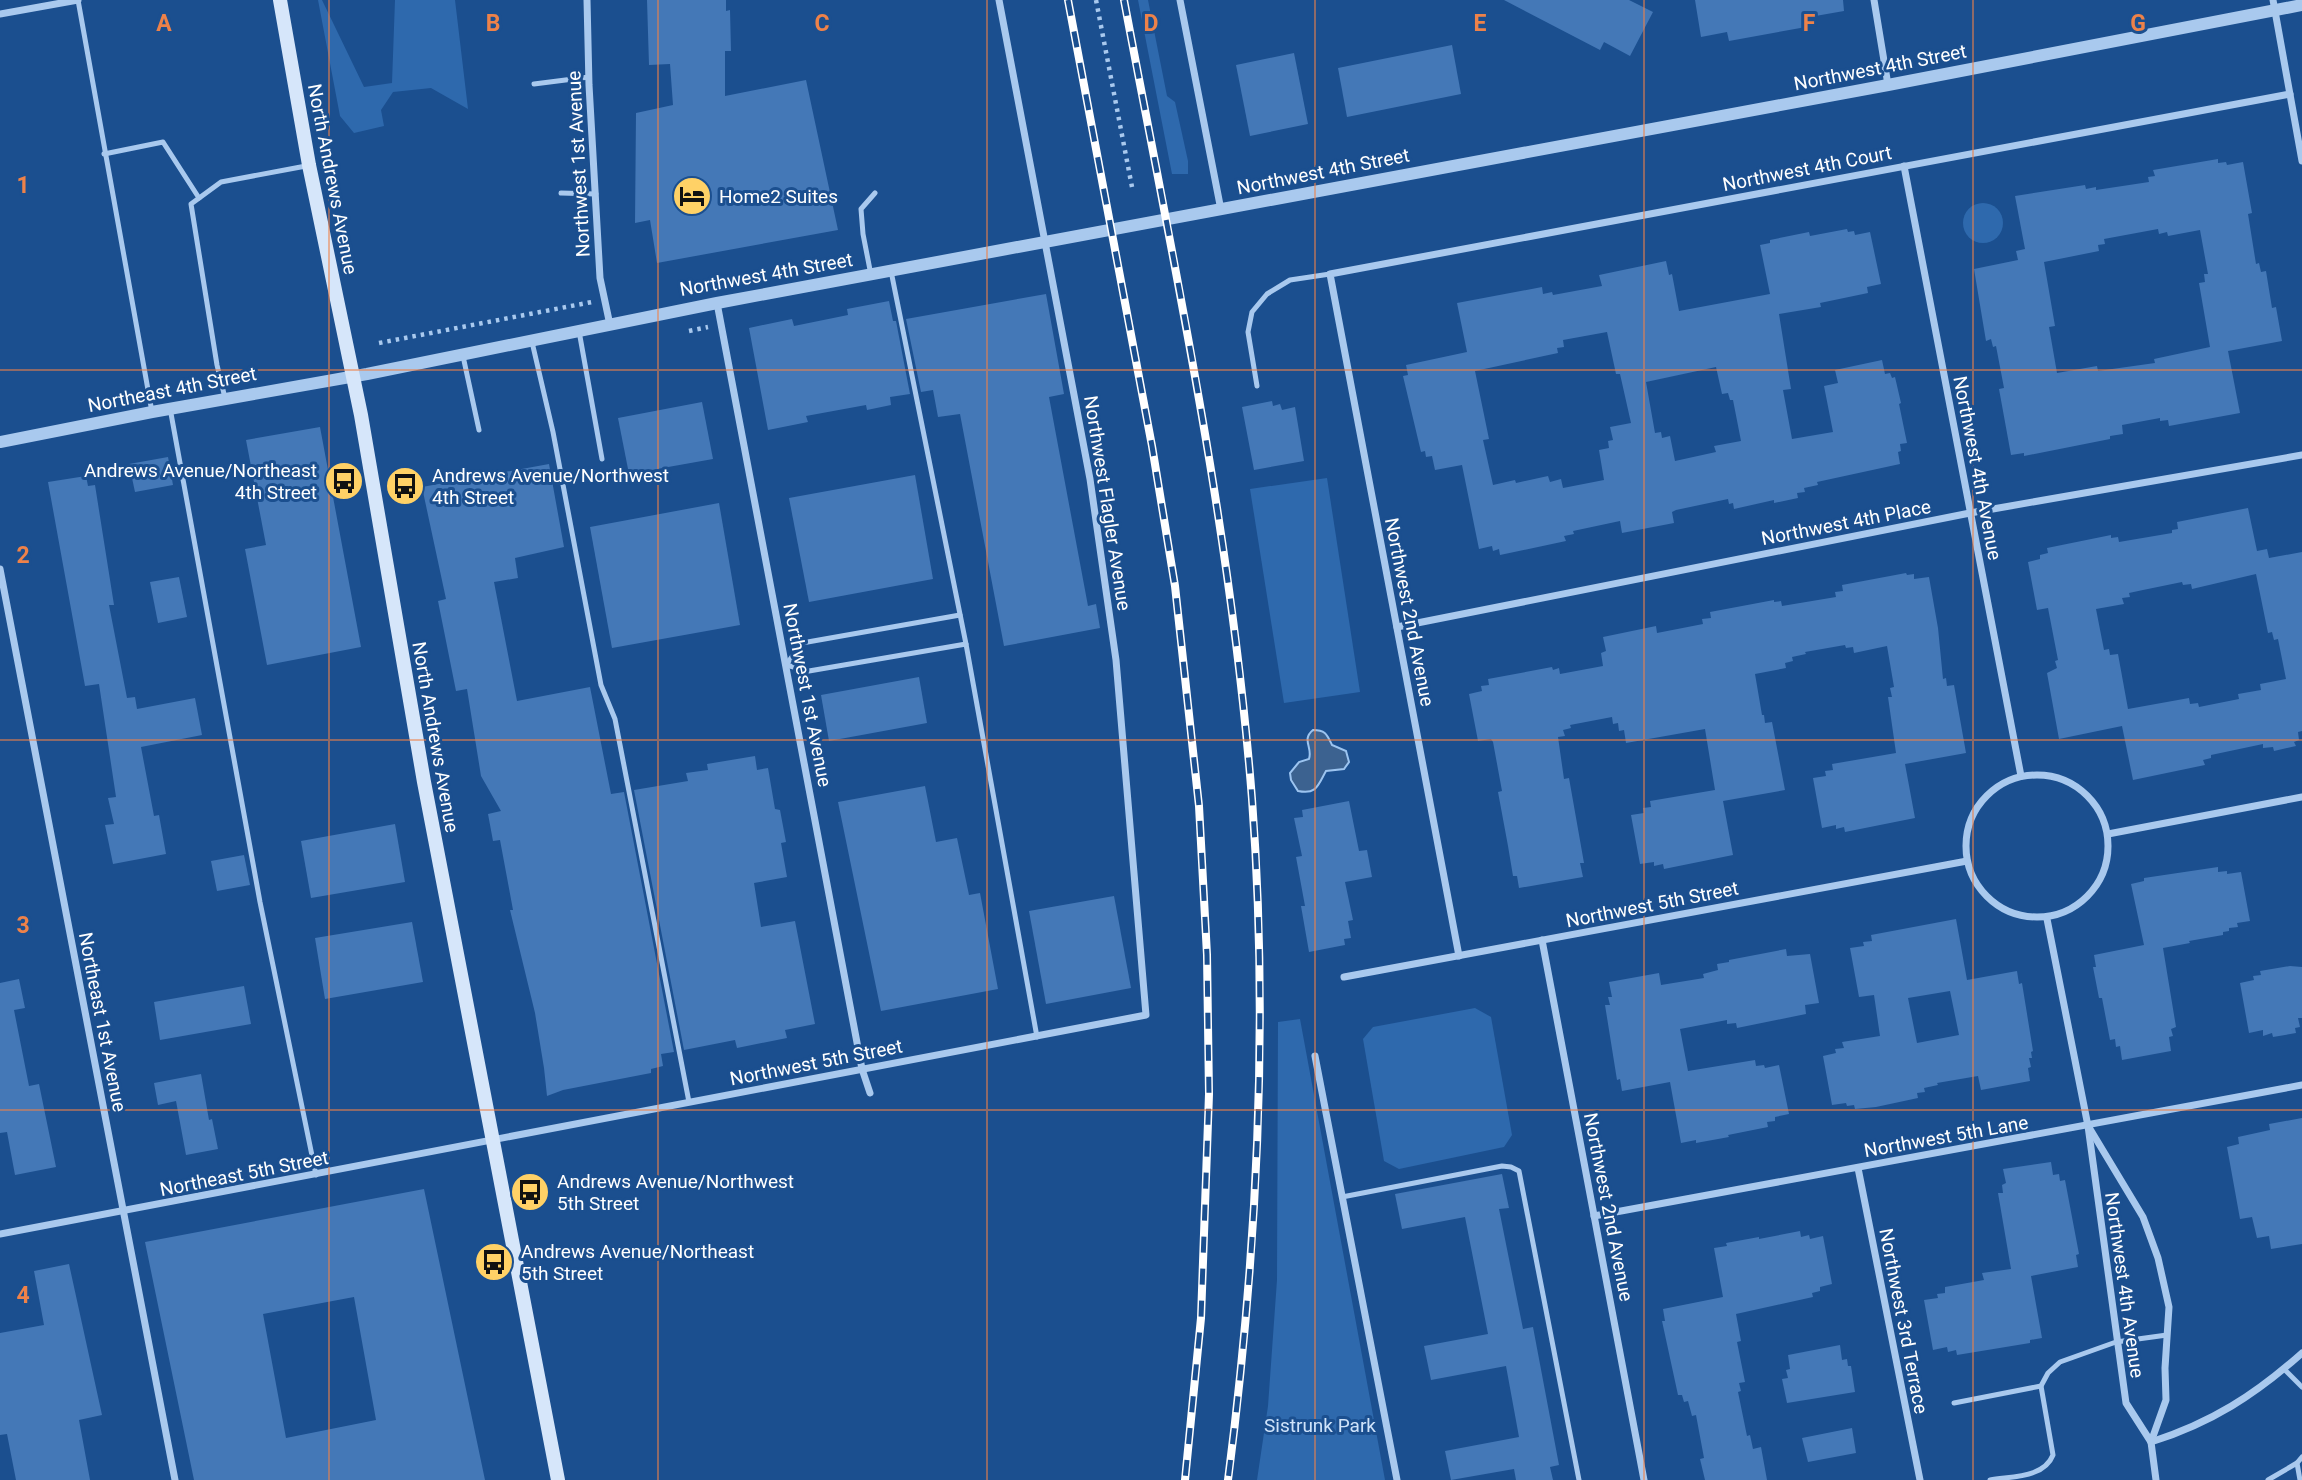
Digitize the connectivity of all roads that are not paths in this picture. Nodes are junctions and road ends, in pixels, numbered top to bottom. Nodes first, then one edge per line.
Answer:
1 (78, 0) edge
2 (280, 0) edge
3 (587, 0) edge
4 (999, 0) edge
5 (1180, 0) edge
6 (1874, 0) edge
7 (2274, 5) edge
8 (2302, 5) edge
9 (0, 14) edge
10 (589, 77) junction
11 (534, 84) dead end
12 (1888, 85) junction
13 (2290, 94) junction
14 (104, 154) junction
15 (2302, 161) edge
16 (309, 165) junction
17 (1904, 166) junction
18 (875, 192) dead end
19 (561, 193) dead end
20 (596, 194) junction
21 (199, 198) junction
22 (1221, 210) junction
23 (1046, 243) junction
24 (891, 271) junction
25 (1330, 274) junction
26 (871, 275) junction
27 (717, 303) junction
28 (610, 324) junction
29 (579, 331) junction
30 (532, 342) junction
31 (463, 356) junction
32 (352, 377) junction
33 (1257, 386) dead end
34 (225, 398) junction
35 (170, 408) junction
36 (152, 412) junction
37 (479, 429) dead end
38 (0, 442) edge
39 (2302, 455) edge
40 (602, 459) dead end
41 (1970, 513) junction
42 (0, 569) edge
43 (960, 615) junction
44 (1397, 627) junction
45 (965, 644) junction
46 (786, 665) junction
47 (2021, 776) junction
48 (2302, 797) edge
49 (2108, 834) junction
50 (1967, 861) junction
51 (2048, 919) junction
52 (1542, 940) junction
53 (1459, 956) junction
54 (1344, 978) dead end
55 (1146, 1016) joint
56 (1037, 1037) junction
57 (1315, 1056) dead end
58 (862, 1069) junction
59 (2302, 1084) edge
60 (870, 1093) dead end
61 (689, 1102) junction
62 (2088, 1126) junction
63 (493, 1140) junction
64 (1858, 1168) junction
65 (316, 1174) junction
66 (1342, 1197) junction
67 (124, 1212) junction
68 (1594, 1216) junction
69 (0, 1234) edge
70 (2167, 1335) junction
71 (2116, 1342) junction
72 (2302, 1353) edge
73 (2284, 1368) junction
74 (2041, 1386) junction
75 (2302, 1387) edge
76 (1954, 1403) dead end
77 (2151, 1442) junction
78 (2302, 1457) edge
79 (2297, 1463) junction
80 (175, 1480) edge
81 (558, 1480) edge
82 (1397, 1480) edge
83 (1580, 1480) edge
84 (1644, 1480) edge
85 (1920, 1480) edge
86 (1990, 1480) edge
87 (2156, 1480) edge
88 (2268, 1480) edge
89 (2300, 1480) edge

1 - 9 street
1 - 14 lane
2 - 16 main road, North Andrews Avenue
3 - 10 street, Northwest 1st Avenue
4 - 23 street, Northwest Flagler Avenue
5 - 22 street
6 - 12 street
7 - 8 street, Northwest 4th Street
7 - 12 street, Northwest 4th Street
7 - 13 street
10 - 11 lane
10 - 20 street, Northwest 1st Avenue
12 - 22 street, Northwest 4th Street
13 - 15 street
13 - 17 street, Northwest 4th Court
14 - 21 lane
14 - 36 lane
16 - 21 lane
16 - 32 main road, North Andrews Avenue
17 - 25 street, Northwest 4th Court
17 - 41 street, Northwest 4th Avenue
18 - 26 lane
19 - 20 lane
20 - 28 street, Northwest 1st Avenue
21 - 34 lane
22 - 23 street, Northwest 4th Street
23 - 24 street, Northwest 4th Street
23 - 55 street, Northwest Flagler Avenue
24 - 26 street, Northwest 4th Street
24 - 43 lane
25 - 33 lane
25 - 44 street, Northwest 2nd Avenue
26 - 27 street, Northwest 4th Street
27 - 28 street, Northwest 4th Street
27 - 46 street, Northwest 1st Avenue
28 - 29 street, Northwest 4th Street
29 - 30 street, Northwest 4th Street
29 - 40 lane
30 - 31 street, Northwest 4th Street
30 - 61 lane
31 - 32 street, Northwest 4th Street
31 - 37 lane
32 - 34 street, Northeast 4th Street
32 - 63 main road, North Andrews Avenue
34 - 35 street, Northeast 4th Street
35 - 36 street, Northeast 4th Street
35 - 65 lane
36 - 38 street, Northeast 4th Street
39 - 41 street, Northwest 4th Place
41 - 44 street, Northwest 4th Place
41 - 47 street, Northwest 4th Avenue
42 - 67 street, Northeast 1st Avenue
43 - 45 lane
43 - 46 lane
44 - 53 street, Northwest 2nd Avenue
45 - 46 lane
45 - 56 lane
46 - 58 street, Northwest 1st Avenue
47 - 49 street
47 - 50 street
48 - 49 street
49 - 51 street
50 - 51 street
50 - 52 street, Northwest 5th Street
51 - 62 street, Northwest 4th Avenue
52 - 53 street, Northwest 5th Street
52 - 68 street, Northwest 2nd Avenue
53 - 54 street, Northwest 5th Street
55 - 56 street, Northwest 5th Street
56 - 58 street, Northwest 5th Street
57 - 66 street
58 - 60 street, Northwest 1st Avenue
58 - 61 street, Northwest 5th Street
59 - 62 street, Northwest 5th Lane
61 - 63 street, Northwest 5th Street
62 - 64 street, Northwest 5th Lane
62 - 70 street, Northwest 4th Avenue
62 - 71 street, Northwest 4th Avenue
63 - 65 street, Northeast 5th Street
63 - 81 main road, North Andrews Avenue
64 - 68 street, Northwest 5th Lane
64 - 85 street, Northwest 3rd Terrace
65 - 67 street, Northeast 5th Street
66 - 82 street
66 - 83 lane
67 - 69 street, Northeast 5th Street
67 - 80 street, Northeast 1st Avenue
68 - 84 street, Northwest 2nd Avenue
70 - 71 lane
70 - 77 street, Northwest 4th Avenue
71 - 74 lane
71 - 77 street, Northwest 4th Avenue
72 - 73 street
73 - 75 lane
73 - 77 street
74 - 76 lane
74 - 86 lane
77 - 87 street, Northwest 4th Avenue
78 - 79 lane
79 - 88 lane
79 - 89 lane

